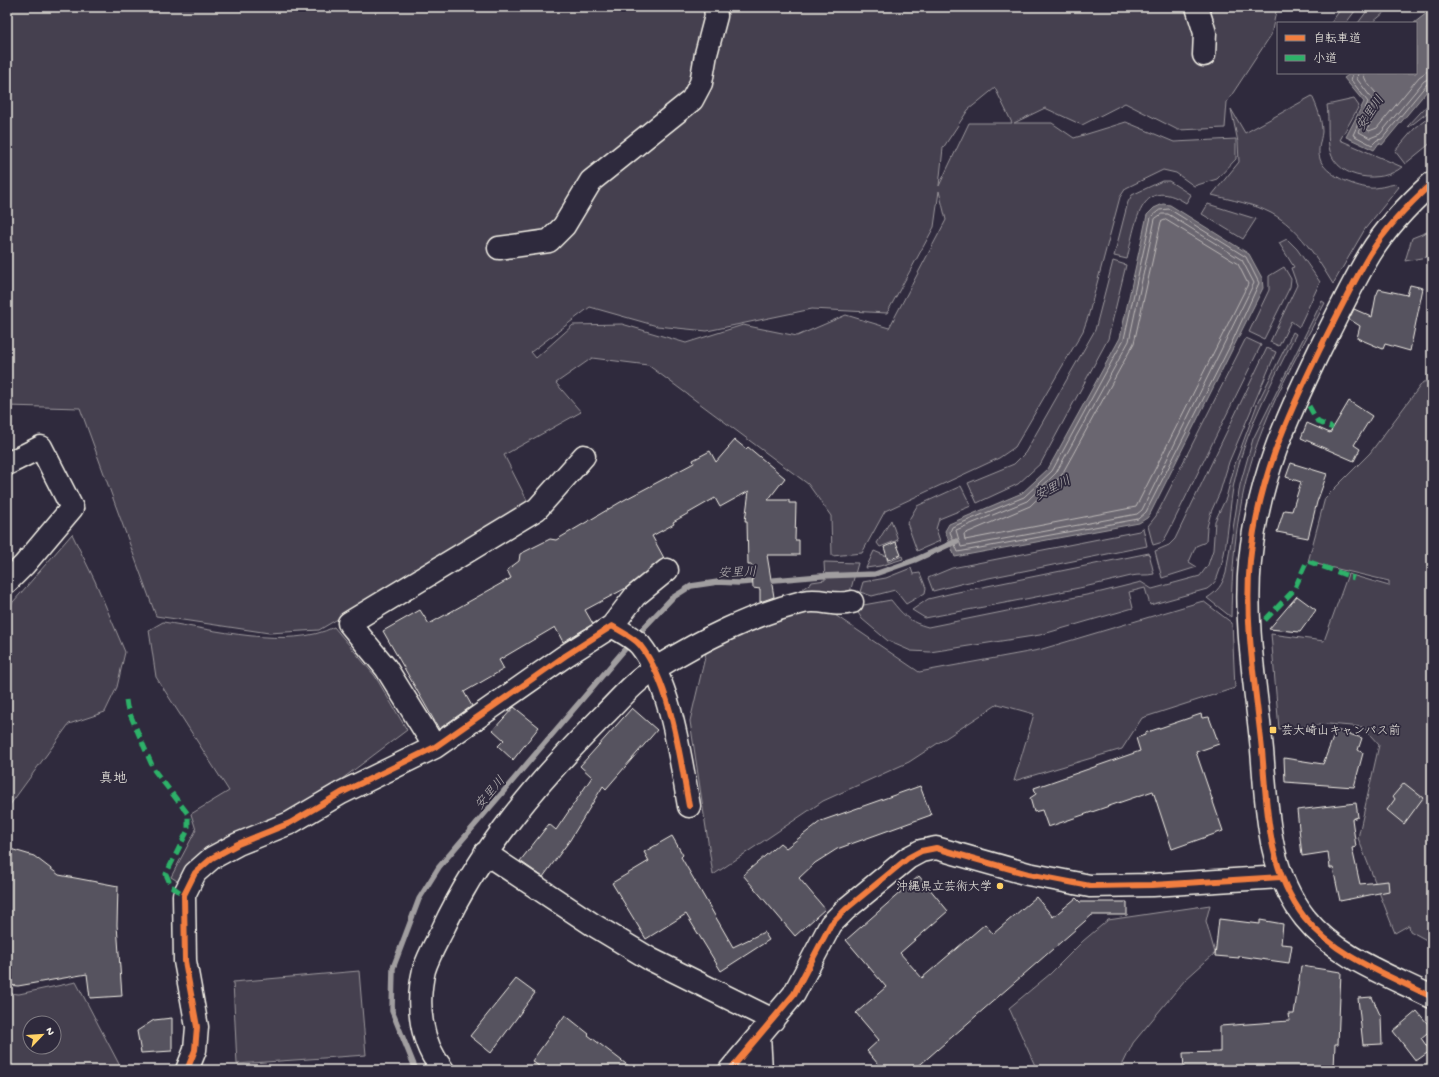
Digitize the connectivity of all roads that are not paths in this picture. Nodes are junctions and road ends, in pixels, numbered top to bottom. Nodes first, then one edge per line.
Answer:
1 (715, 7) edge
2 (1197, 7) edge
3 (1204, 56) dead end
4 (1432, 183) edge
5 (500, 248) dead end
6 (584, 456) dead end
7 (7, 464) edge
8 (667, 570) dead end
9 (7, 582) edge
10 (852, 602) dead end
11 (624, 634) junction
12 (655, 668) junction
13 (435, 747) junction
14 (689, 806) dead end
15 (485, 853) junction
16 (1281, 877) junction
17 (1432, 997) edge
18 (773, 1020) junction
19 (759, 1036) junction
20 (187, 1070) edge
21 (443, 1070) edge
22 (730, 1070) edge
23 (761, 1070) edge

1 - 5 street
2 - 3 street
4 - 16 street
6 - 13 street
7 - 9 street
8 - 11 street
10 - 12 street
11 - 12 street
11 - 13 street
12 - 14 street
12 - 15 street
13 - 20 street
15 - 18 street
15 - 21 street
16 - 17 street
16 - 18 street
18 - 19 street
19 - 22 street
19 - 23 street

